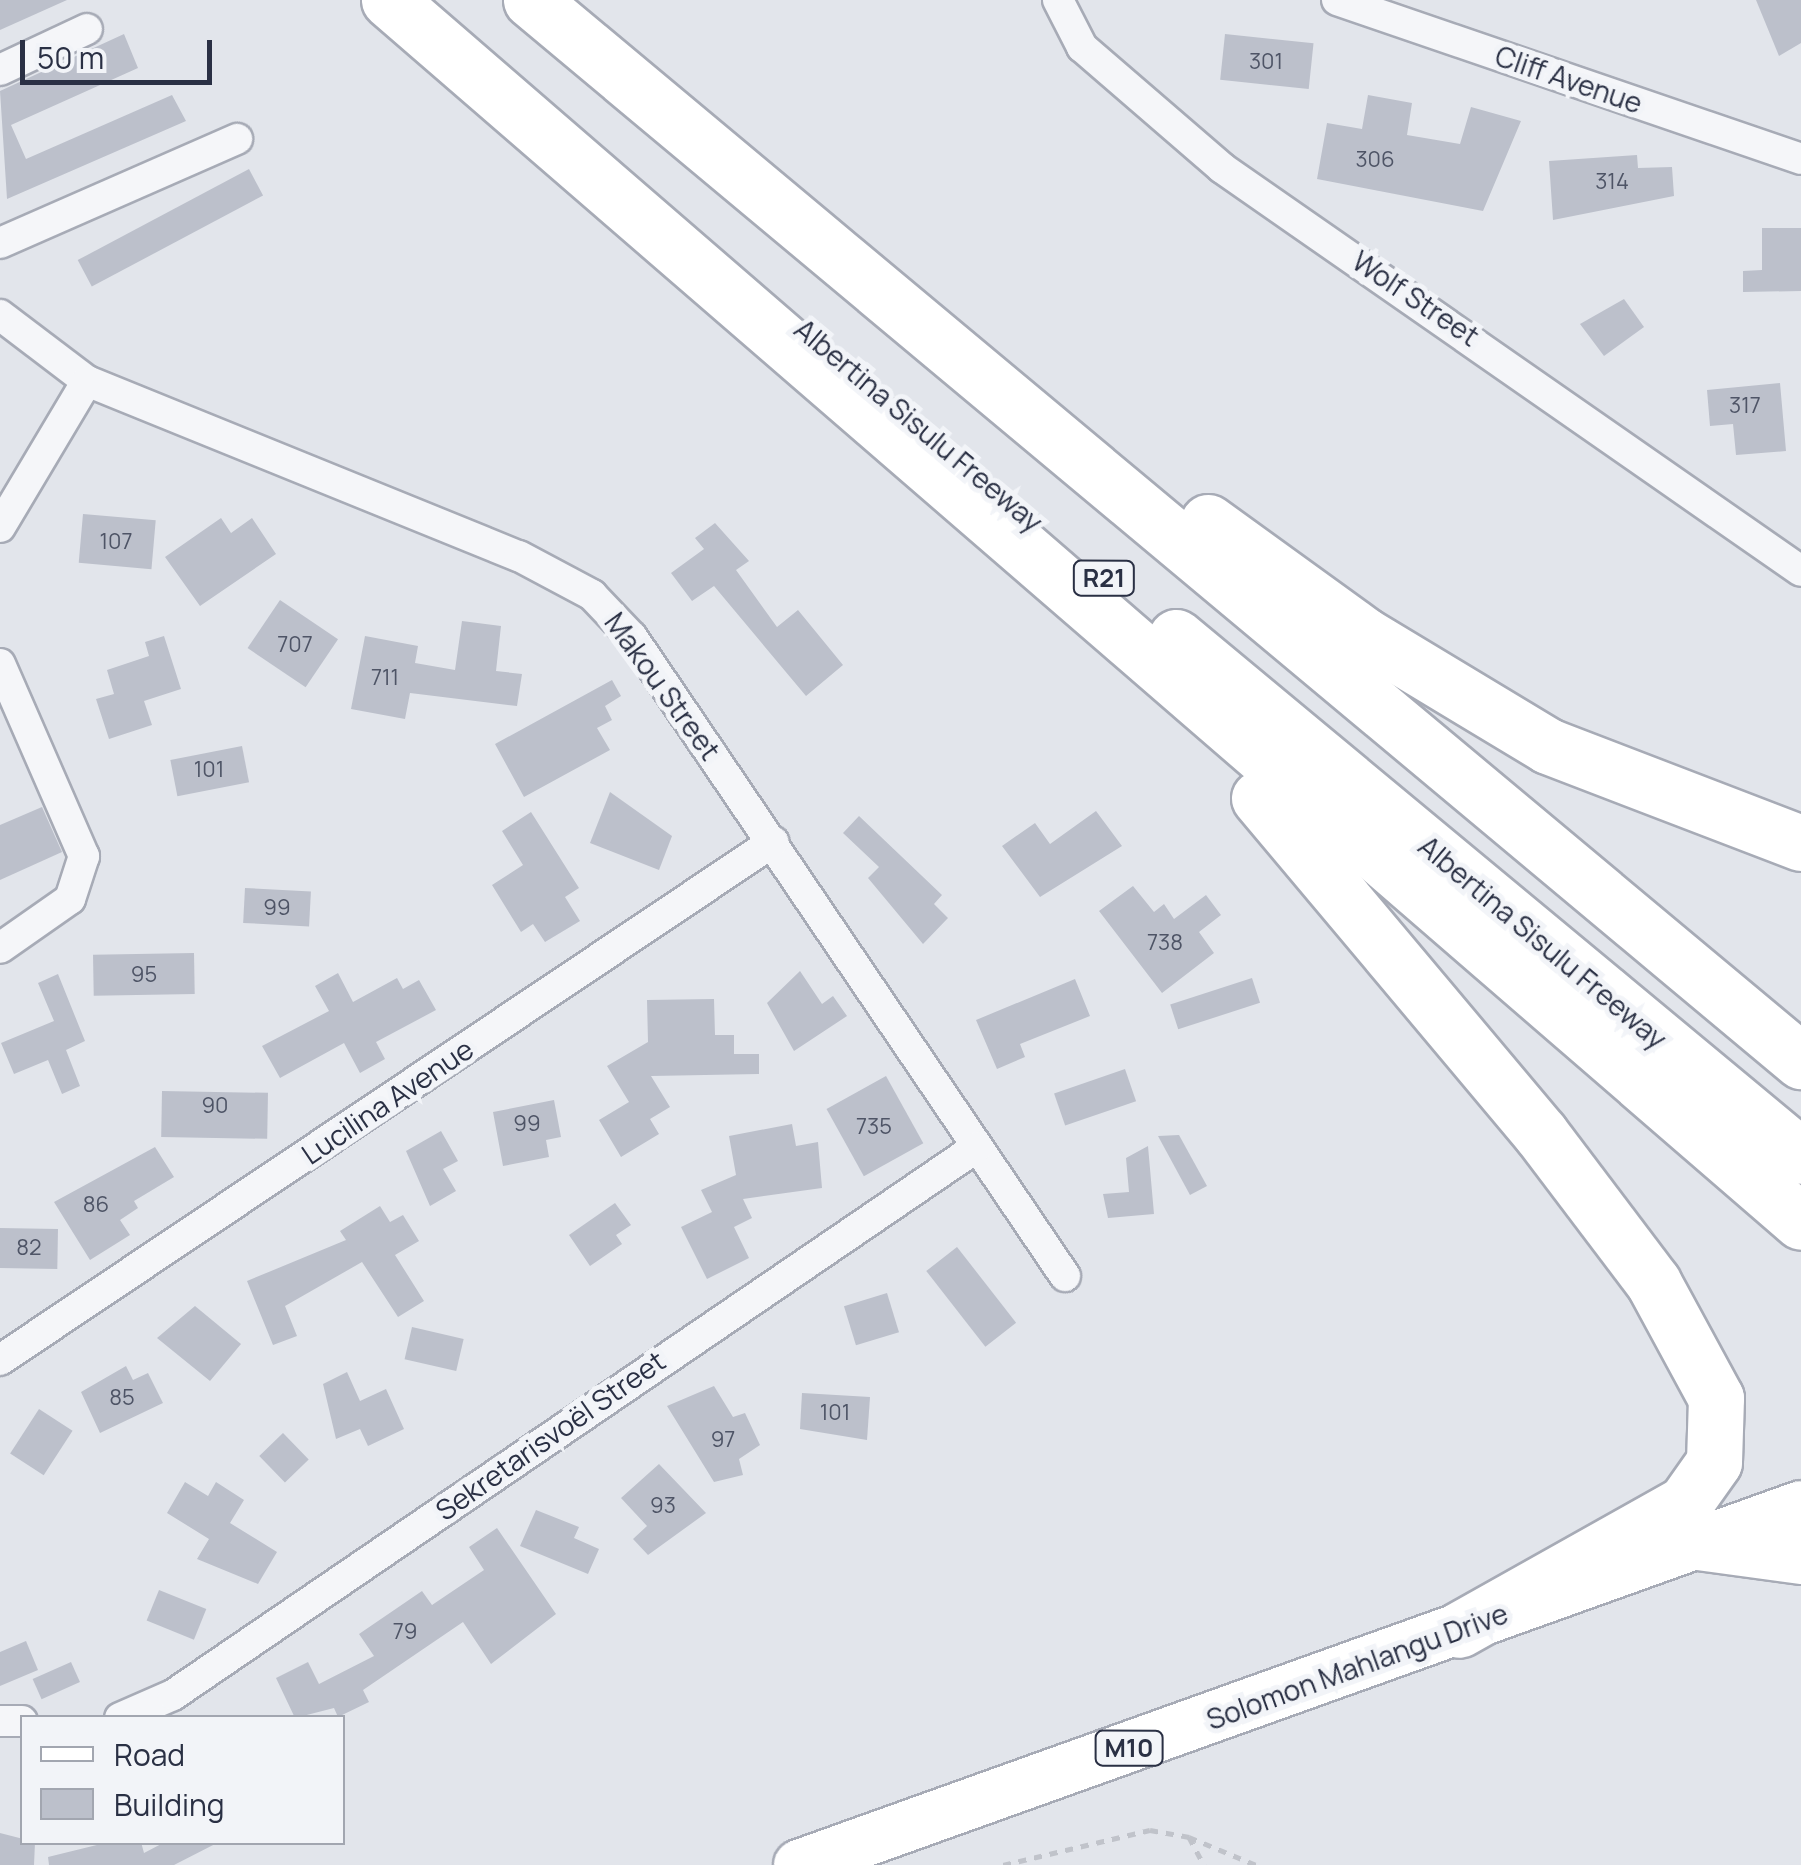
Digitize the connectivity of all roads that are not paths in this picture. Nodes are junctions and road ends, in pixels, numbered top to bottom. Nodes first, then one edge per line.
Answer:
1 (389, 0) edge
2 (407, 0) edge
3 (532, 0) edge
4 (1058, 0) edge
5 (1336, 0) edge
6 (88, 29) dead end
7 (0, 70) edge
8 (238, 140) dead end
9 (1801, 158) edge
10 (0, 243) edge
11 (902, 309) junction
12 (0, 315) edge
13 (87, 381) junction
14 (856, 410) junction
15 (0, 527) edge
16 (1801, 572) edge
17 (0, 664) edge
18 (773, 842) junction
19 (1801, 843) edge
20 (0, 948) edge
21 (1801, 1061) edge
22 (977, 1147) junction
23 (1801, 1156) edge
24 (1801, 1222) edge
25 (1065, 1276) dead end
26 (0, 1360) edge
27 (1801, 1506) edge
28 (1698, 1542) junction
29 (1801, 1556) edge
30 (1459, 1630) junction
31 (127, 1715) edge
32 (799, 1865) edge

1 - 14 highway
2 - 23 highway, Albertina Sisulu Freeway / R21
3 - 11 highway, R21
4 - 16 street, Wolf Street
5 - 9 street, Cliff Avenue
6 - 7 street
8 - 10 street
11 - 19 highway
11 - 21 highway, R21
12 - 13 street, Makou Street
13 - 15 street
13 - 18 street, Makou Street
14 - 24 highway
14 - 30 highway
17 - 20 street
18 - 22 street, Makou Street
18 - 26 street, Lucilina Avenue
22 - 25 street, Makou Street
22 - 31 street, Sekretarisvoël Street
27 - 28 main road, Solomon Mahlangu Drive / M10
28 - 29 highway
28 - 30 main road, Solomon Mahlangu Drive / M10
30 - 32 main road, Solomon Mahlangu Drive / M10

